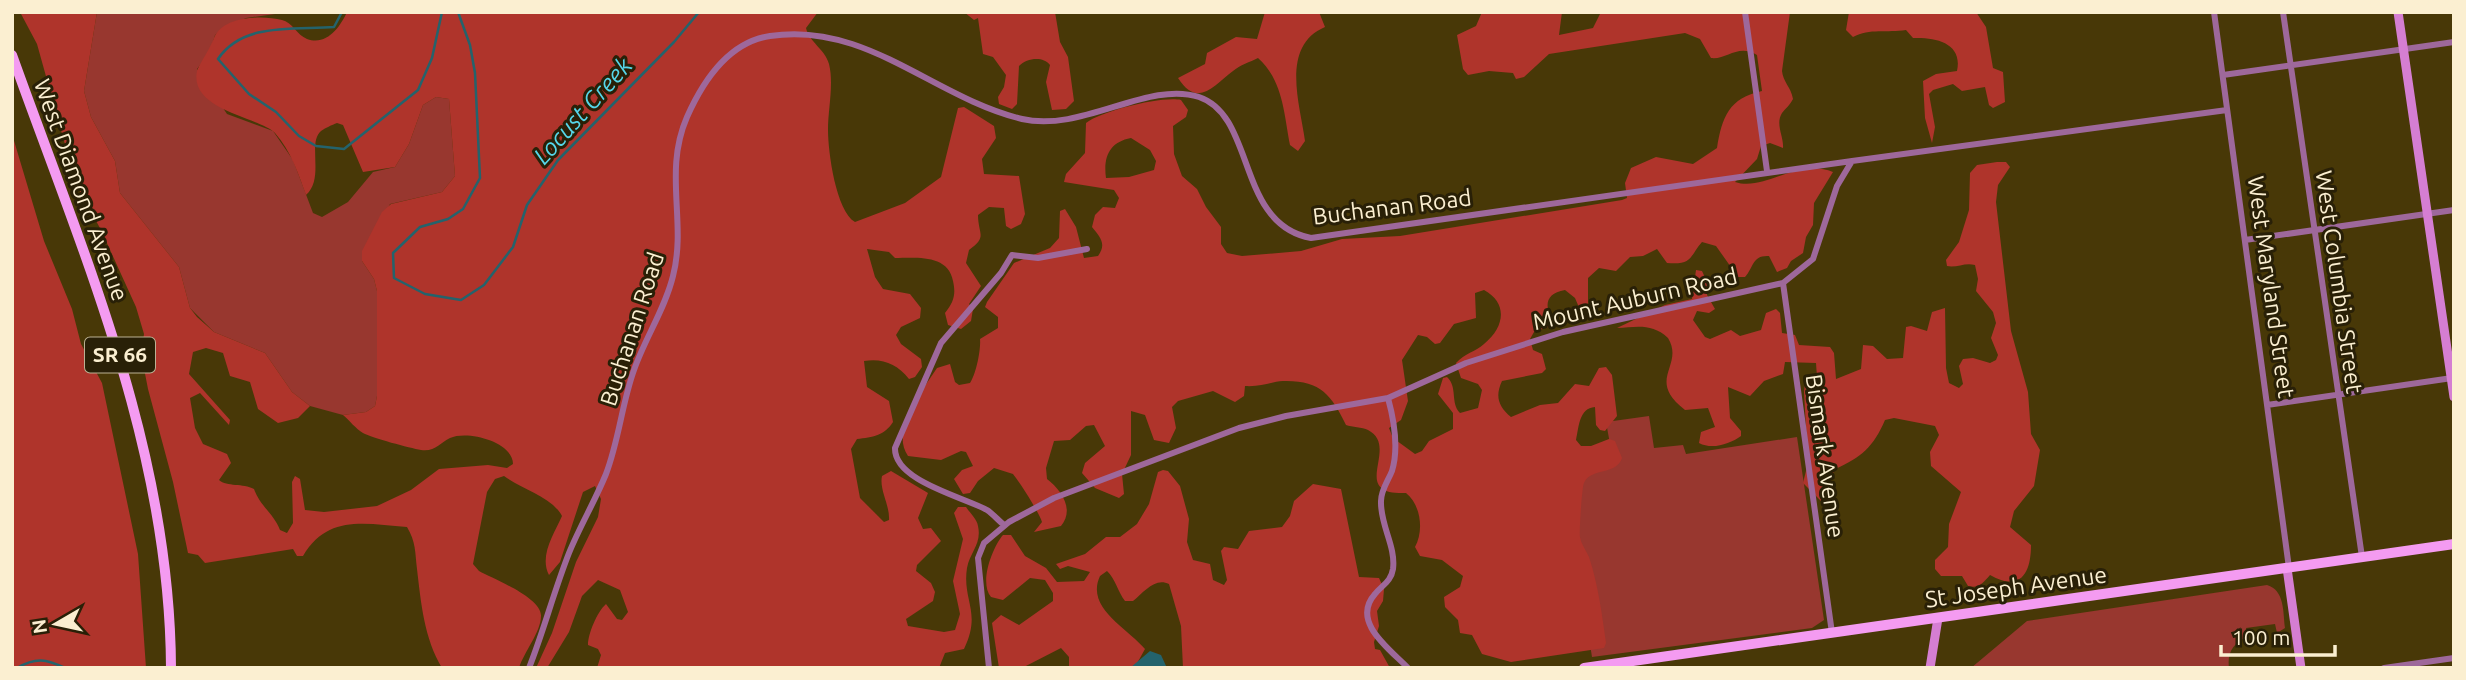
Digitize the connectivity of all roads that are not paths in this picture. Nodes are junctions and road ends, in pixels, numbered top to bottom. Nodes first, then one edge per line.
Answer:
1 (1745, 12) edge
2 (2214, 12) edge
3 (2283, 12) edge
4 (2398, 12) edge
5 (2454, 42) edge
6 (2403, 50) junction
7 (12, 55) edge
8 (2291, 66) junction
9 (2223, 75) junction
10 (2227, 110) junction
11 (1852, 161) junction
12 (1767, 171) junction
13 (2454, 210) edge
14 (2427, 213) junction
15 (2314, 230) junction
16 (2245, 240) junction
17 (1087, 250) dead end
18 (1783, 283) junction
19 (2452, 378) edge
20 (2337, 395) junction
21 (2454, 397) edge
22 (1388, 398) junction
23 (2267, 405) junction
24 (1004, 525) junction
25 (2454, 544) edge
26 (2362, 557) junction
27 (2288, 568) junction
28 (1938, 618) junction
29 (1832, 633) junction
30 (2454, 658) edge
31 (1626, 665) edge
32 (171, 668) edge
33 (529, 668) edge
34 (989, 668) edge
35 (1408, 668) edge
36 (1584, 668) edge
37 (1930, 668) edge
38 (2301, 668) edge
39 (2384, 668) edge

1 - 12 street
2 - 9 street, West Maryland Street
3 - 8 street, West Columbia Street
4 - 6 main road
5 - 6 street
6 - 8 street
6 - 14 main road
7 - 32 main road, West Diamond Avenue / SR 66
8 - 9 street
8 - 15 street, West Columbia Street
9 - 10 street, West Maryland Street
10 - 11 street
10 - 16 street, West Maryland Street
11 - 12 street, Buchanan Road
11 - 18 street, Mount Auburn Road
12 - 33 street, Buchanan Road
13 - 14 street
14 - 15 street
14 - 19 main road
15 - 16 street
15 - 20 street, West Columbia Street
16 - 23 street, West Maryland Street
17 - 24 street
18 - 22 street, Mount Auburn Road
18 - 29 street, Bismark Avenue
19 - 20 street
19 - 21 main road
20 - 23 street
20 - 26 street, West Columbia Street
22 - 24 street, Mount Auburn Road
22 - 35 street
23 - 27 street, West Maryland Street
24 - 34 street, Mount Auburn Road
25 - 26 main road, St Joseph Avenue
26 - 27 main road, St Joseph Avenue
27 - 28 main road, St Joseph Avenue
27 - 38 main road, West Maryland Street
28 - 29 main road, St Joseph Avenue
28 - 37 main road
29 - 31 main road, St Joseph Avenue
30 - 39 street
31 - 36 main road, St Joseph Avenue

